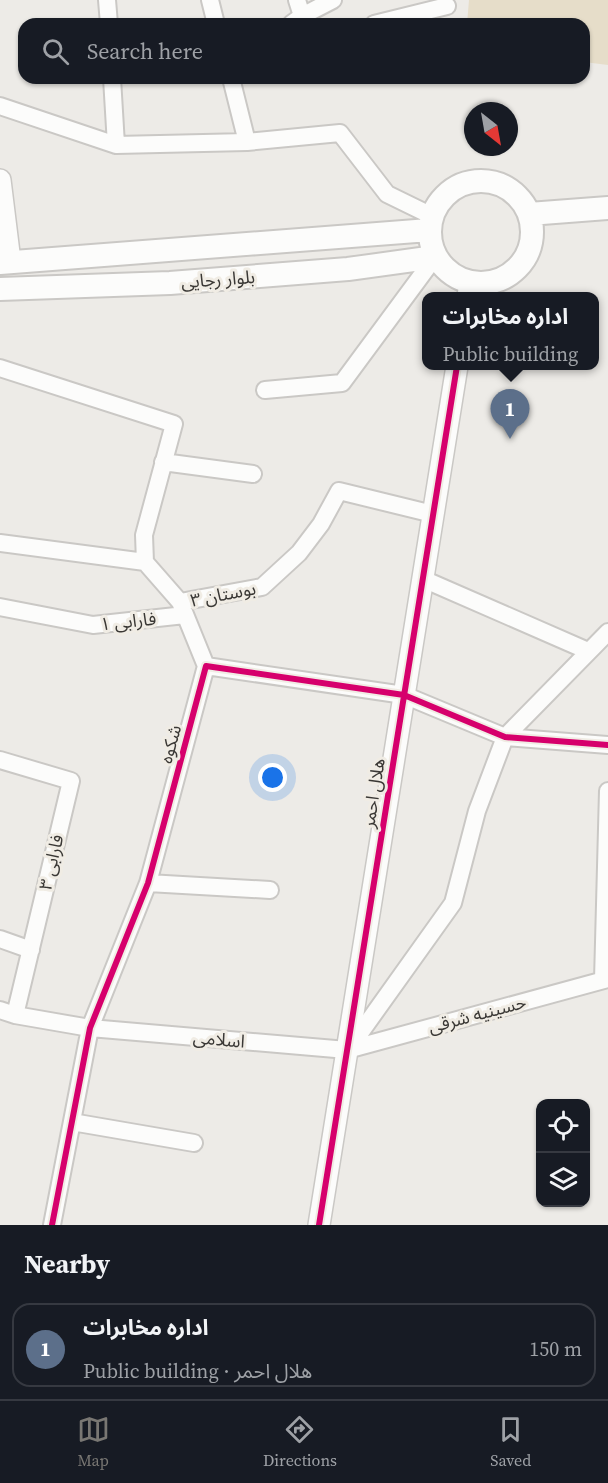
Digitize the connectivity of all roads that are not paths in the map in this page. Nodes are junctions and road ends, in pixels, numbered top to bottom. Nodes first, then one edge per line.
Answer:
1 (107, 0) edge
2 (210, 0) edge
3 (333, 0) edge
4 (447, 6) dead end
5 (297, 13) edge
6 (108, 18) edge
7 (214, 18) edge
8 (398, 18) edge
9 (112, 84) edge
10 (232, 84) edge
11 (0, 106) edge
12 (247, 142) junction
13 (116, 145) junction
14 (0, 180) edge
15 (608, 208) edge
16 (530, 221) junction
17 (431, 223) junction
18 (608, 223) edge
19 (435, 257) junction
20 (5, 262) edge
21 (0, 290) edge
22 (469, 290) edge
23 (0, 369) edge
24 (456, 370) edge
25 (265, 390) dead end
26 (163, 462) junction
27 (253, 474) dead end
28 (433, 514) junction
29 (0, 543) edge
30 (145, 562) junction
31 (423, 579) junction
32 (0, 607) edge
33 (183, 609) junction
34 (608, 632) edge
35 (588, 651) junction
36 (206, 666) junction
37 (404, 695) junction
38 (505, 737) junction
39 (608, 745) edge
40 (0, 760) edge
41 (608, 791) edge
42 (148, 883) junction
43 (270, 890) dead end
44 (0, 939) edge
45 (31, 950) junction
46 (606, 980) edge
47 (8, 1012) edge
48 (90, 1028) junction
49 (347, 1050) junction
50 (72, 1122) junction
51 (194, 1143) dead end
52 (52, 1225) edge
53 (319, 1225) edge

1 - 6 street
2 - 7 street
3 - 5 street
4 - 8 street
9 - 13 street
10 - 12 street
11 - 13 street
12 - 13 street
12 - 17 street
14 - 20 street
15 - 16 main road
16 - 17 main road
16 - 18 main road
16 - 22 main road
17 - 19 main road
17 - 20 main road, بلوار رجایی
19 - 21 main road, بلوار رجایی
19 - 22 main road
19 - 25 street
23 - 26 street
24 - 28 street, هلال احمر
26 - 27 street
26 - 30 street
28 - 31 street, هلال احمر
28 - 33 street, بوستان ٣
29 - 30 street
30 - 33 street
31 - 35 street
31 - 37 street, هلال احمر
32 - 33 street, فارابی ۱
33 - 36 street
34 - 35 street
35 - 38 street
36 - 37 street
36 - 42 street, شکوه
37 - 38 street
37 - 49 street, هلال احمر
38 - 39 street
38 - 49 street
40 - 45 street, فارابی ۳
41 - 46 street
42 - 43 street
42 - 48 street, شکوه
44 - 45 street
45 - 47 street, فارابی ۳
46 - 49 street, حسینیه شرقی
47 - 48 street, اسلامی
48 - 49 street, اسلامی
48 - 50 street, شکوه
49 - 53 street, هلال احمر
50 - 51 street
50 - 52 street, شکوه

